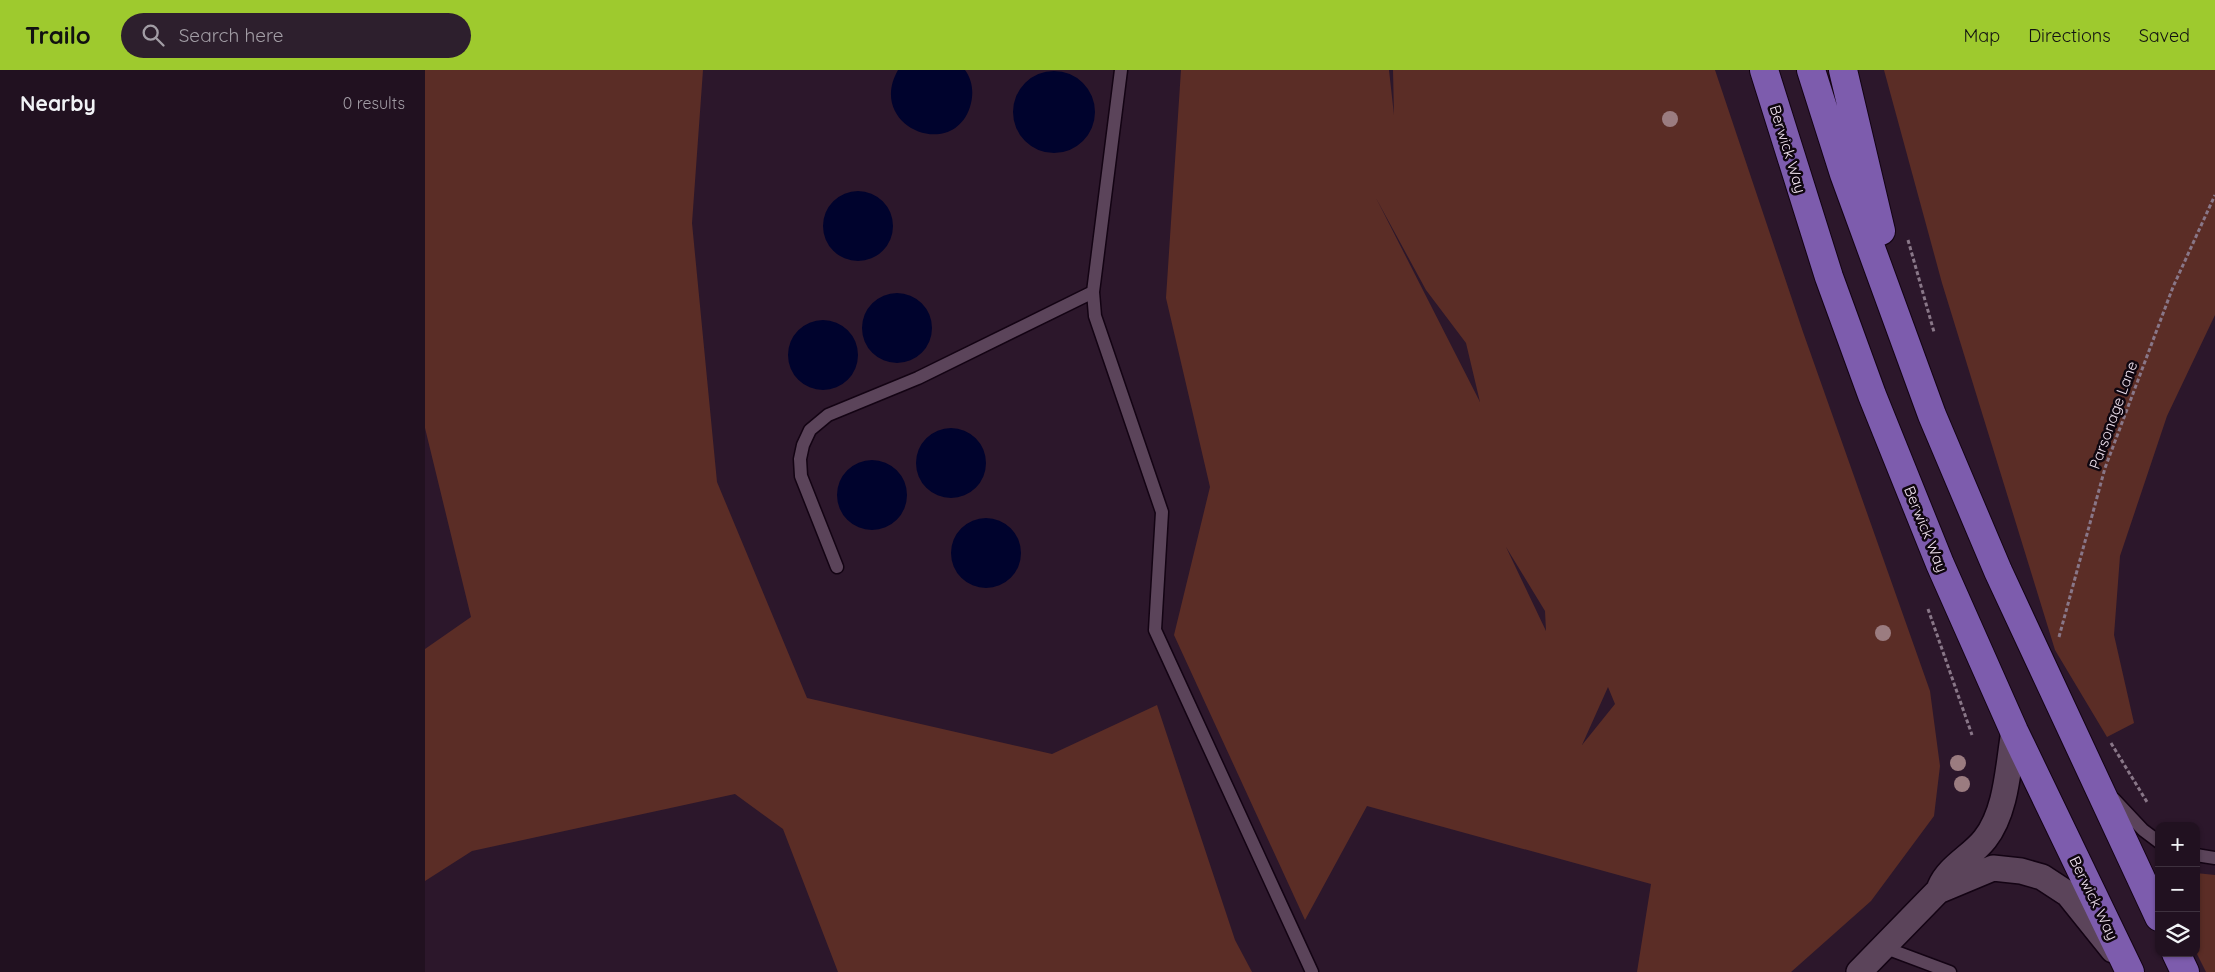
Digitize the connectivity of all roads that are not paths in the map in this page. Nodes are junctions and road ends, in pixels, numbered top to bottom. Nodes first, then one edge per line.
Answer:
1 (1121, 70) edge
2 (1764, 70) edge
3 (1811, 70) edge
4 (1843, 70) edge
5 (1093, 292) junction
6 (1912, 360) junction
7 (837, 567) dead end
8 (2014, 732) junction
9 (2093, 777) junction
10 (2155, 839) edge
11 (2200, 856) edge
12 (2215, 858) edge
13 (1938, 891) junction
14 (2157, 912) edge
15 (1883, 946) junction
16 (2178, 957) edge
17 (2129, 971) edge
18 (1312, 972) edge
19 (1859, 972) edge
20 (1950, 972) edge
21 (2185, 972) edge

1 - 5 lane
2 - 8 main road, Berwick Way
3 - 6 main road
4 - 6 main road
5 - 7 lane
5 - 18 lane
6 - 9 main road
8 - 13 street
8 - 17 main road, Berwick Way
9 - 10 lane
9 - 14 main road
11 - 12 lane
13 - 15 street
13 - 17 street
15 - 19 street
15 - 20 lane
16 - 21 main road

